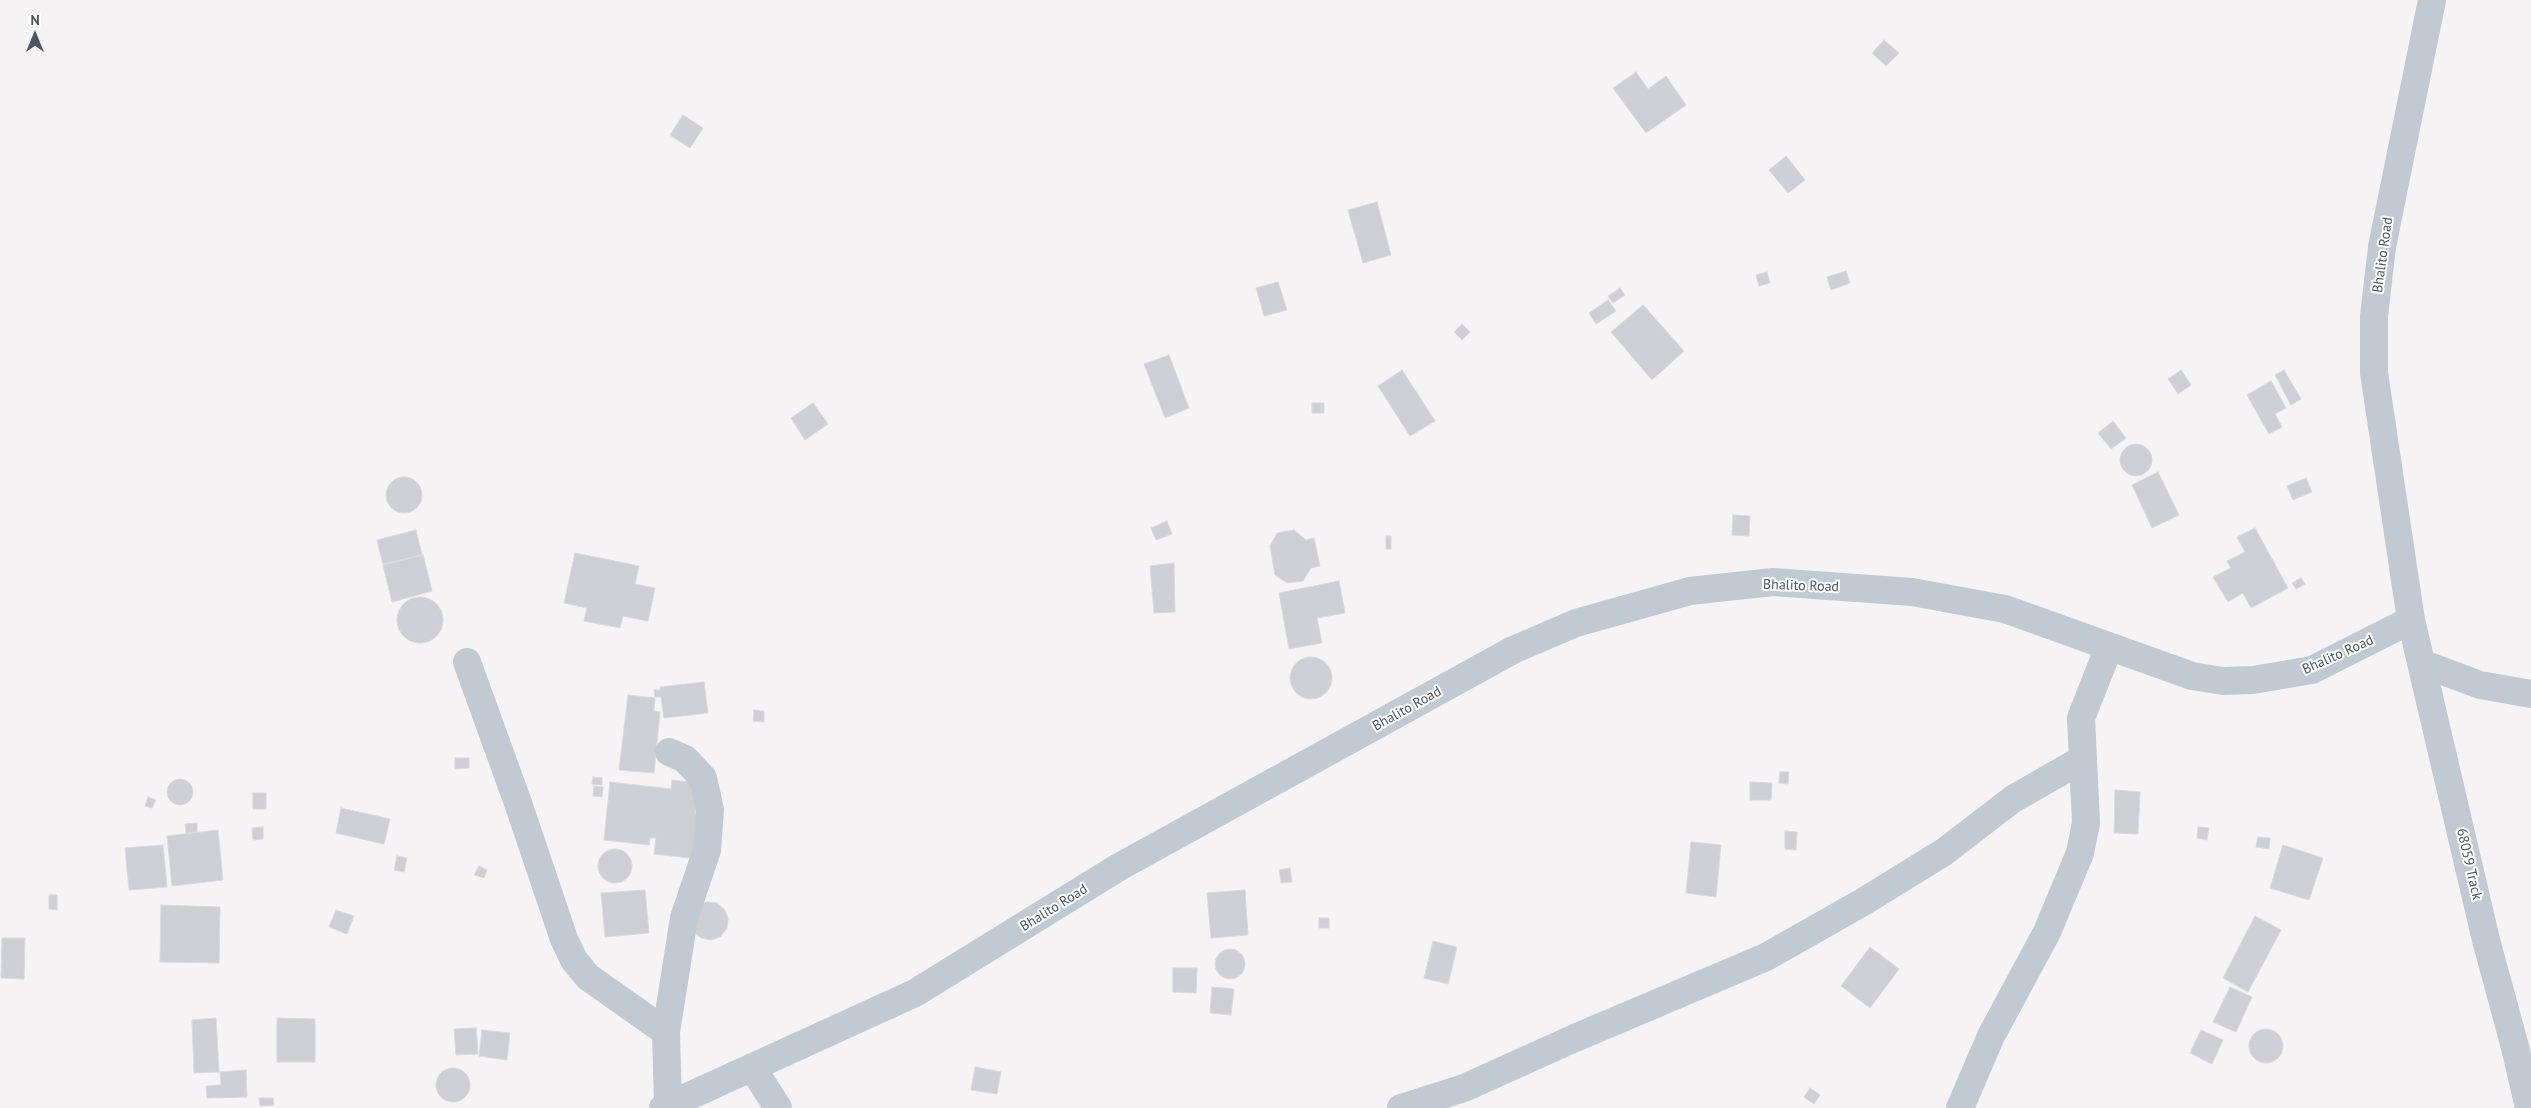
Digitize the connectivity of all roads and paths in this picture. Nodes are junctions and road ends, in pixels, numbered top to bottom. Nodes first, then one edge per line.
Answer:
1 (2432, 0) edge
2 (2412, 620) junction
3 (2109, 647) junction
4 (467, 662) dead end
5 (2421, 663) junction
6 (2531, 694) edge
7 (669, 752) dead end
8 (2082, 759) junction
9 (666, 1032) junction
10 (752, 1066) junction
11 (666, 1106) edge
12 (778, 1108) edge
13 (1401, 1108) edge
14 (1960, 1108) edge
15 (2528, 1108) edge

1 - 2 street, Bhalito Road
2 - 3 street, Bhalito Road
2 - 5 street, 68059 Track
3 - 8 street
3 - 10 street, Bhalito Road
4 - 9 street
5 - 6 street
5 - 15 street, 68059 Track
7 - 9 street
8 - 13 street
8 - 14 street
9 - 11 street
10 - 11 street, Bhalito Road
10 - 12 street

